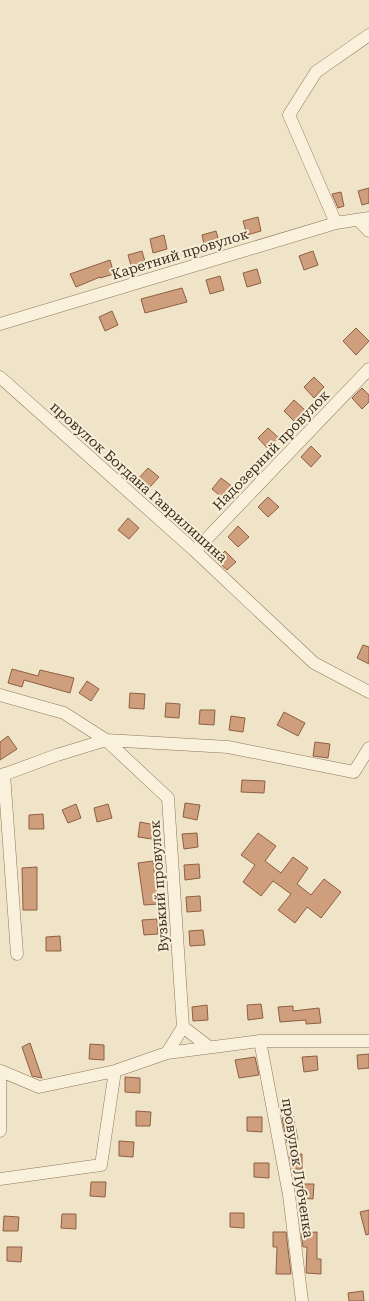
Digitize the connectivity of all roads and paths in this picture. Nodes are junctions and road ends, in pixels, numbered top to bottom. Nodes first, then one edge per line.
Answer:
1 (369, 35) edge
2 (364, 219) edge
3 (336, 223) junction
4 (369, 231) edge
5 (0, 324) edge
6 (369, 369) edge
7 (0, 377) edge
8 (195, 551) junction
9 (369, 692) edge
10 (0, 696) edge
11 (106, 740) junction
12 (369, 748) edge
13 (2, 775) edge
14 (17, 954) dead end
15 (183, 1027) junction
16 (260, 1041) junction
17 (369, 1041) edge
18 (209, 1047) junction
19 (167, 1053) junction
20 (0, 1071) edge
21 (115, 1071) junction
22 (0, 1131) edge
23 (0, 1179) edge
24 (302, 1301) edge

1 - 3 street
2 - 3 street, Каретний провулок
2 - 4 street
3 - 5 street, Каретний провулок
6 - 8 street, Надозерний провулок
7 - 8 street, провулок Богдана Гаврилишина
8 - 9 street, провулок Богдана Гаврилишина
10 - 11 street, Вузький провулок
11 - 12 street
11 - 13 street
11 - 15 street, Вузький провулок
13 - 14 street
15 - 18 street
15 - 19 street
16 - 17 street
16 - 18 street
16 - 24 street, провулок Лубченка
18 - 19 street
19 - 21 street
20 - 21 street
20 - 22 street
21 - 23 street

